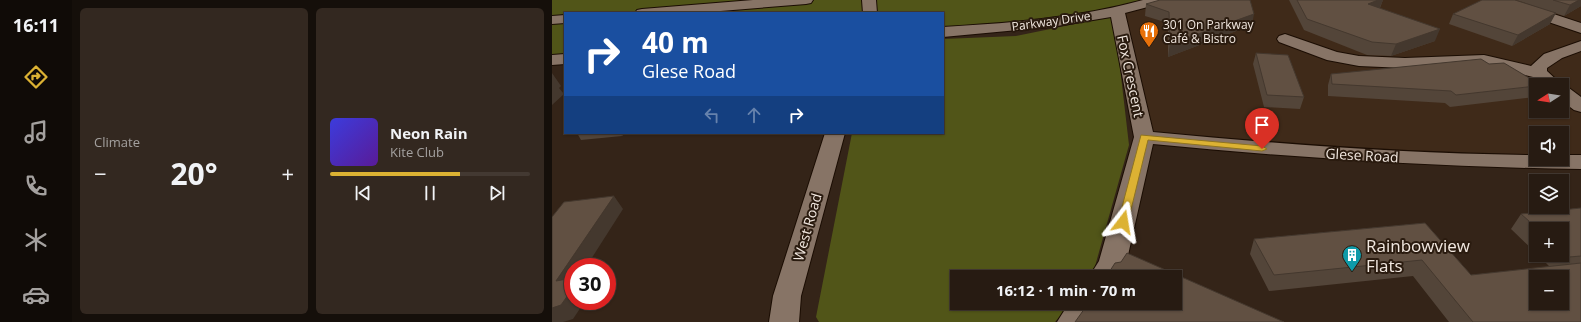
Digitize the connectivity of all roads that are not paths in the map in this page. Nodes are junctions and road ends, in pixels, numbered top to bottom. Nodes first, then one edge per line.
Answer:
1 (806, 0) edge
2 (869, 0) edge
3 (1158, 0) edge
4 (1497, 0) edge
5 (655, 12) edge
6 (870, 12) edge
7 (1117, 12) junction
8 (564, 19) edge
9 (552, 20) edge
10 (1581, 28) edge
11 (944, 32) edge
12 (1285, 39) dead end
13 (1581, 46) edge
14 (1565, 52) junction
15 (552, 60) edge
16 (564, 60) edge
17 (1581, 61) edge
18 (1540, 74) junction
19 (1545, 78) edge
20 (835, 134) edge
21 (1144, 137) junction
22 (1581, 162) edge
23 (1108, 270) edge
24 (1080, 310) edge
25 (784, 322) edge
26 (1072, 322) edge

1 - 5 street
2 - 6 street
3 - 7 street, Parkway Drive
4 - 10 street
7 - 11 street, Parkway Drive
7 - 21 street, Fox Crescent
8 - 9 street
12 - 18 street
13 - 14 street
14 - 17 street
14 - 18 street
15 - 16 street
18 - 19 street
20 - 25 street, West Road
21 - 22 street, Glese Road
21 - 23 street, Fox Crescent
24 - 26 street

